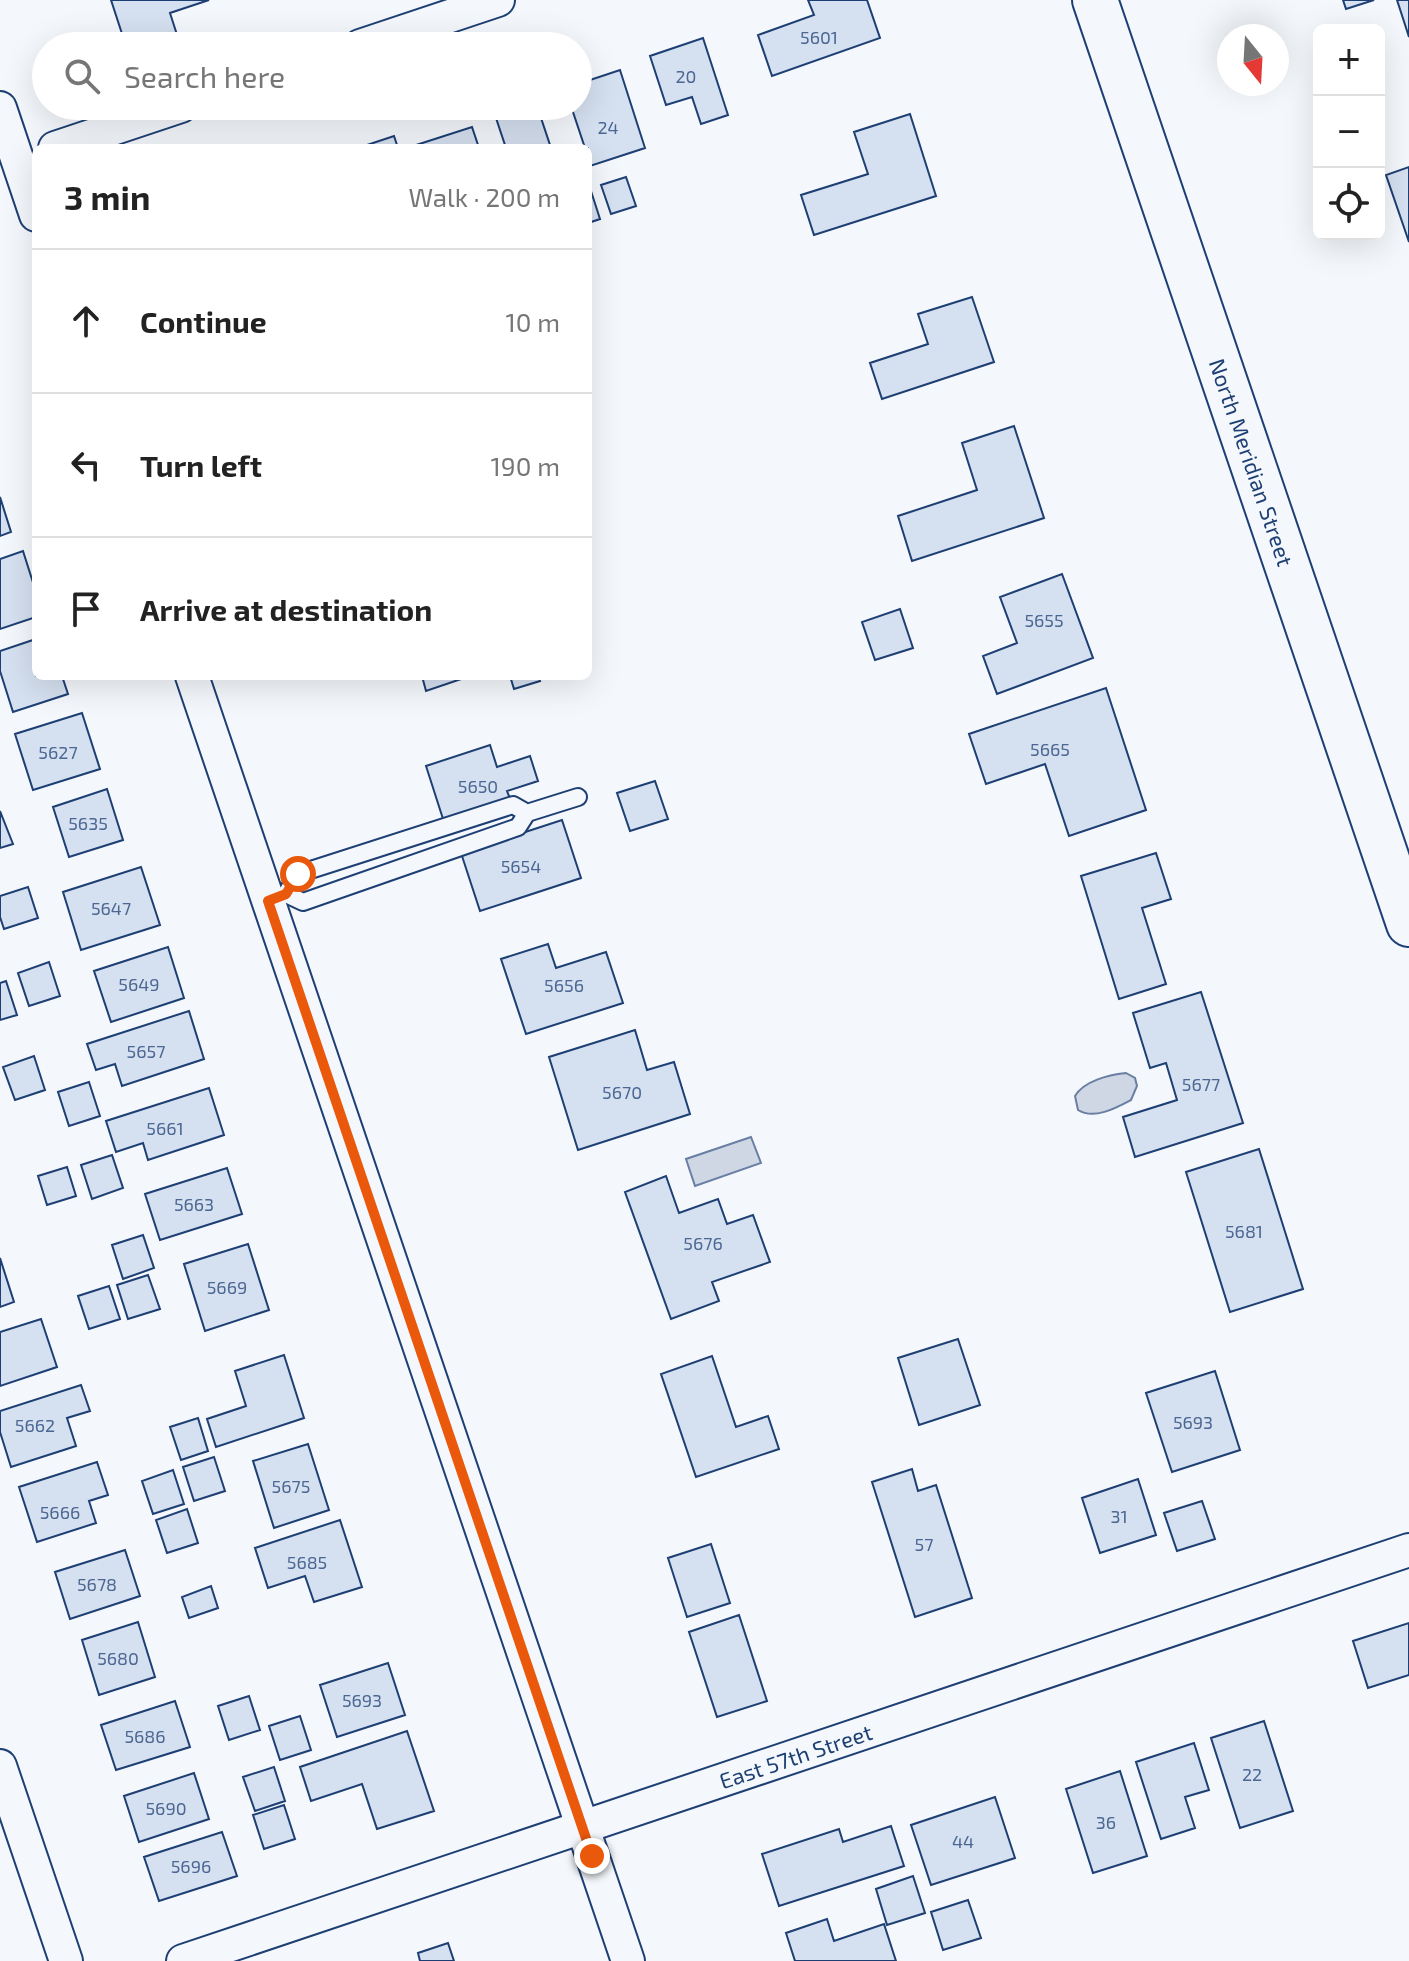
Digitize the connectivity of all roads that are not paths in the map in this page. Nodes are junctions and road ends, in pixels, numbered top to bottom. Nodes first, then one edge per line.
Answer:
1 (498, 0) edge
2 (1095, 0) edge
3 (402, 32) edge
4 (0, 108) edge
5 (139, 120) edge
6 (67, 144) edge
7 (18, 160) edge
8 (32, 203) edge
9 (194, 680) edge
10 (578, 797) dead end
11 (527, 813) junction
12 (277, 897) junction
13 (1409, 924) edge
14 (1409, 1550) edge
15 (0, 1766) edge
16 (583, 1829) junction
17 (66, 1961) edge
18 (183, 1961) edge
19 (628, 1961) edge

1 - 3 street
2 - 13 main road, North Meridian Street
4 - 7 street
5 - 6 street
7 - 8 street
9 - 12 street
10 - 11 lane
11 - 12 lane
11 - 12 lane
12 - 16 street
14 - 16 street, East 57th Street
15 - 17 street
16 - 18 street, East 57th Street
16 - 19 street

